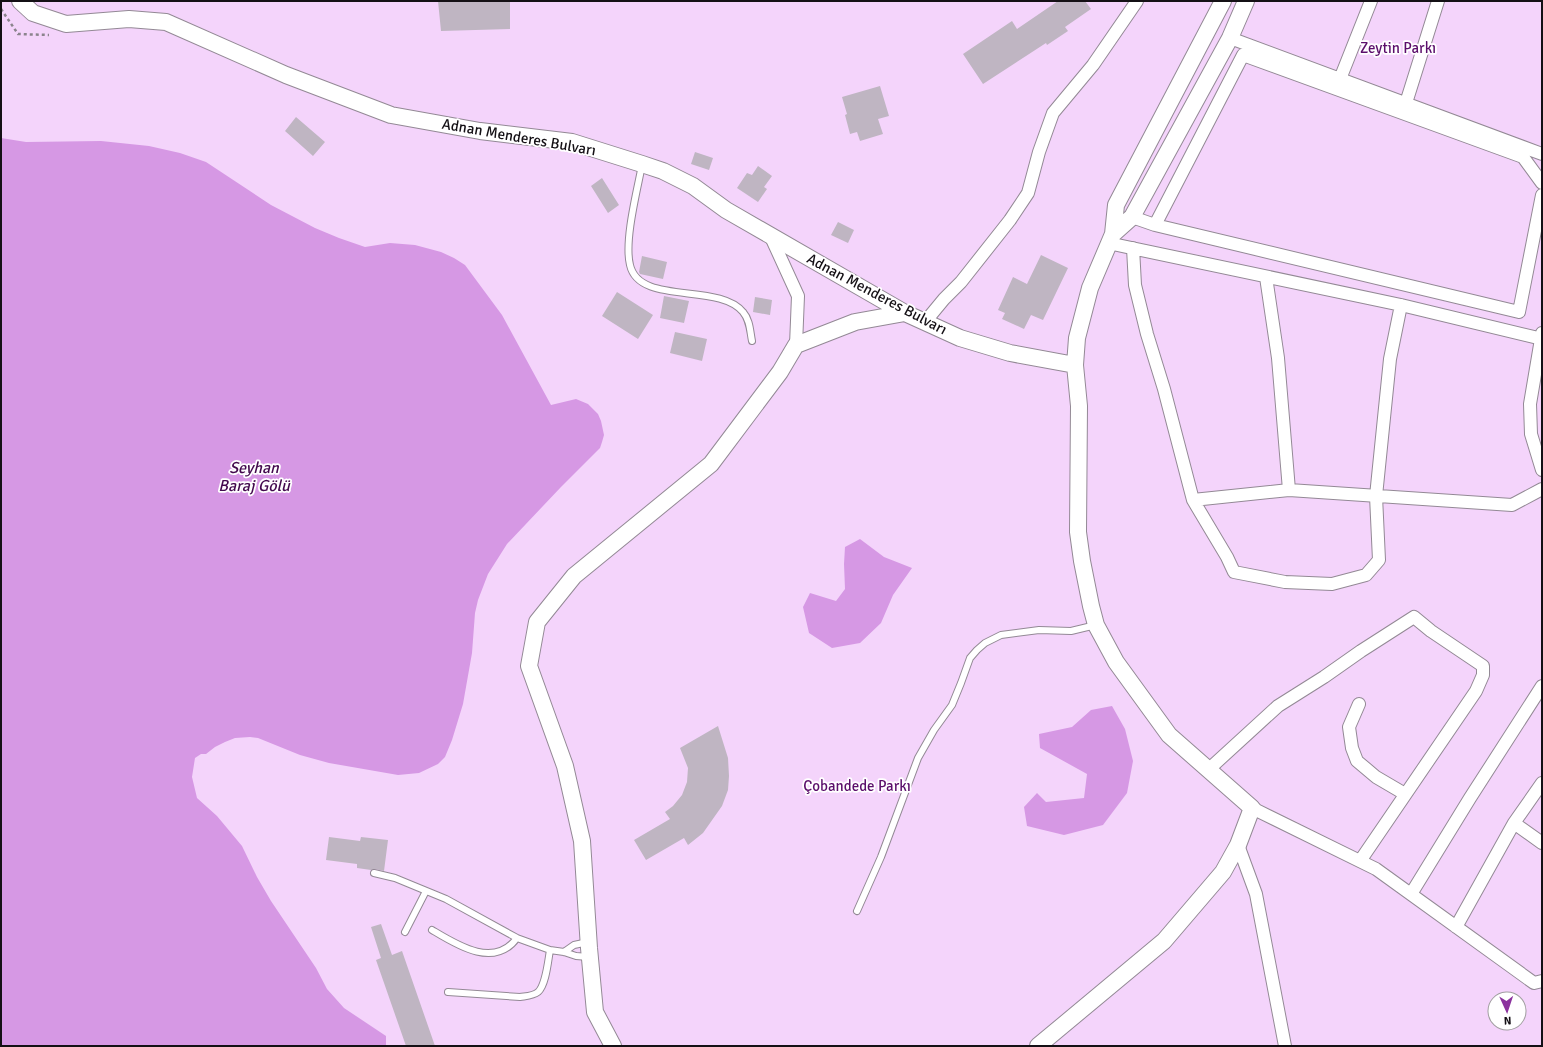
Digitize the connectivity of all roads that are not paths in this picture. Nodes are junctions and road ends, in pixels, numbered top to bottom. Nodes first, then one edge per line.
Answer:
1 (20, 1) edge
2 (1137, 1) edge
3 (1223, 1) edge
4 (1246, 1) edge
5 (1371, 1) edge
6 (1438, 1) edge
7 (1230, 38) junction
8 (1340, 79) junction
9 (1406, 103) junction
10 (1542, 154) edge
11 (642, 164) junction
12 (1542, 183) edge
13 (1542, 195) edge
14 (1132, 216) junction
15 (1155, 225) junction
16 (771, 237) junction
17 (1110, 238) junction
18 (1133, 248) junction
19 (1266, 277) junction
20 (1401, 305) junction
21 (905, 313) junction
22 (925, 322) junction
23 (1542, 337) edge
24 (752, 341) dead end
25 (796, 345) junction
26 (1075, 365) junction
27 (1542, 470) edge
28 (1542, 489) edge
29 (1289, 490) junction
30 (1376, 496) junction
31 (1193, 500) junction
32 (1096, 625) junction
33 (1542, 686) edge
34 (1359, 704) dead end
35 (1208, 770) junction
36 (1542, 783) edge
37 (1405, 794) junction
38 (1252, 808) junction
39 (1514, 823) junction
40 (1542, 843) edge
41 (1238, 845) junction
42 (1360, 861) junction
43 (374, 873) dead end
44 (426, 891) junction
45 (1411, 894) junction
46 (857, 911) dead end
47 (1456, 927) junction
48 (432, 930) dead end
49 (405, 932) dead end
50 (518, 938) junction
51 (590, 949) junction
52 (550, 950) junction
53 (564, 952) junction
54 (1542, 981) edge
55 (448, 992) dead end
56 (613, 1046) edge
57 (1038, 1046) edge
58 (1284, 1046) edge

1 - 11 main road, Adnan Menderes Bulvarı
2 - 22 street
3 - 17 main road
4 - 7 main road
5 - 8 street
6 - 9 street
7 - 8 street
7 - 14 main road
8 - 9 street
9 - 10 street
11 - 16 main road, Adnan Menderes Bulvarı
11 - 24 lane
12 - 15 street
13 - 15 street
14 - 15 street
14 - 17 main road
16 - 21 main road, Adnan Menderes Bulvarı
16 - 25 street
17 - 18 street
17 - 26 main road
18 - 19 street
18 - 31 street
19 - 20 street
19 - 29 street
20 - 23 street
20 - 30 street
21 - 22 main road, Adnan Menderes Bulvarı
21 - 25 main road
22 - 26 main road, Adnan Menderes Bulvarı
23 - 27 street
25 - 51 main road
26 - 32 main road
28 - 30 street
29 - 30 street
29 - 31 street
30 - 31 street
32 - 35 main road
32 - 46 lane
33 - 45 street
34 - 37 street
35 - 37 street
35 - 38 main road
36 - 39 street
37 - 42 street
38 - 41 main road
38 - 42 street
39 - 40 street
39 - 47 street
41 - 57 main road
41 - 58 street
42 - 45 street
43 - 44 lane
44 - 49 lane
44 - 50 lane
45 - 47 street
47 - 54 street
48 - 50 lane
50 - 52 lane
51 - 53 lane
51 - 53 lane
51 - 56 main road
52 - 53 lane
52 - 55 lane

